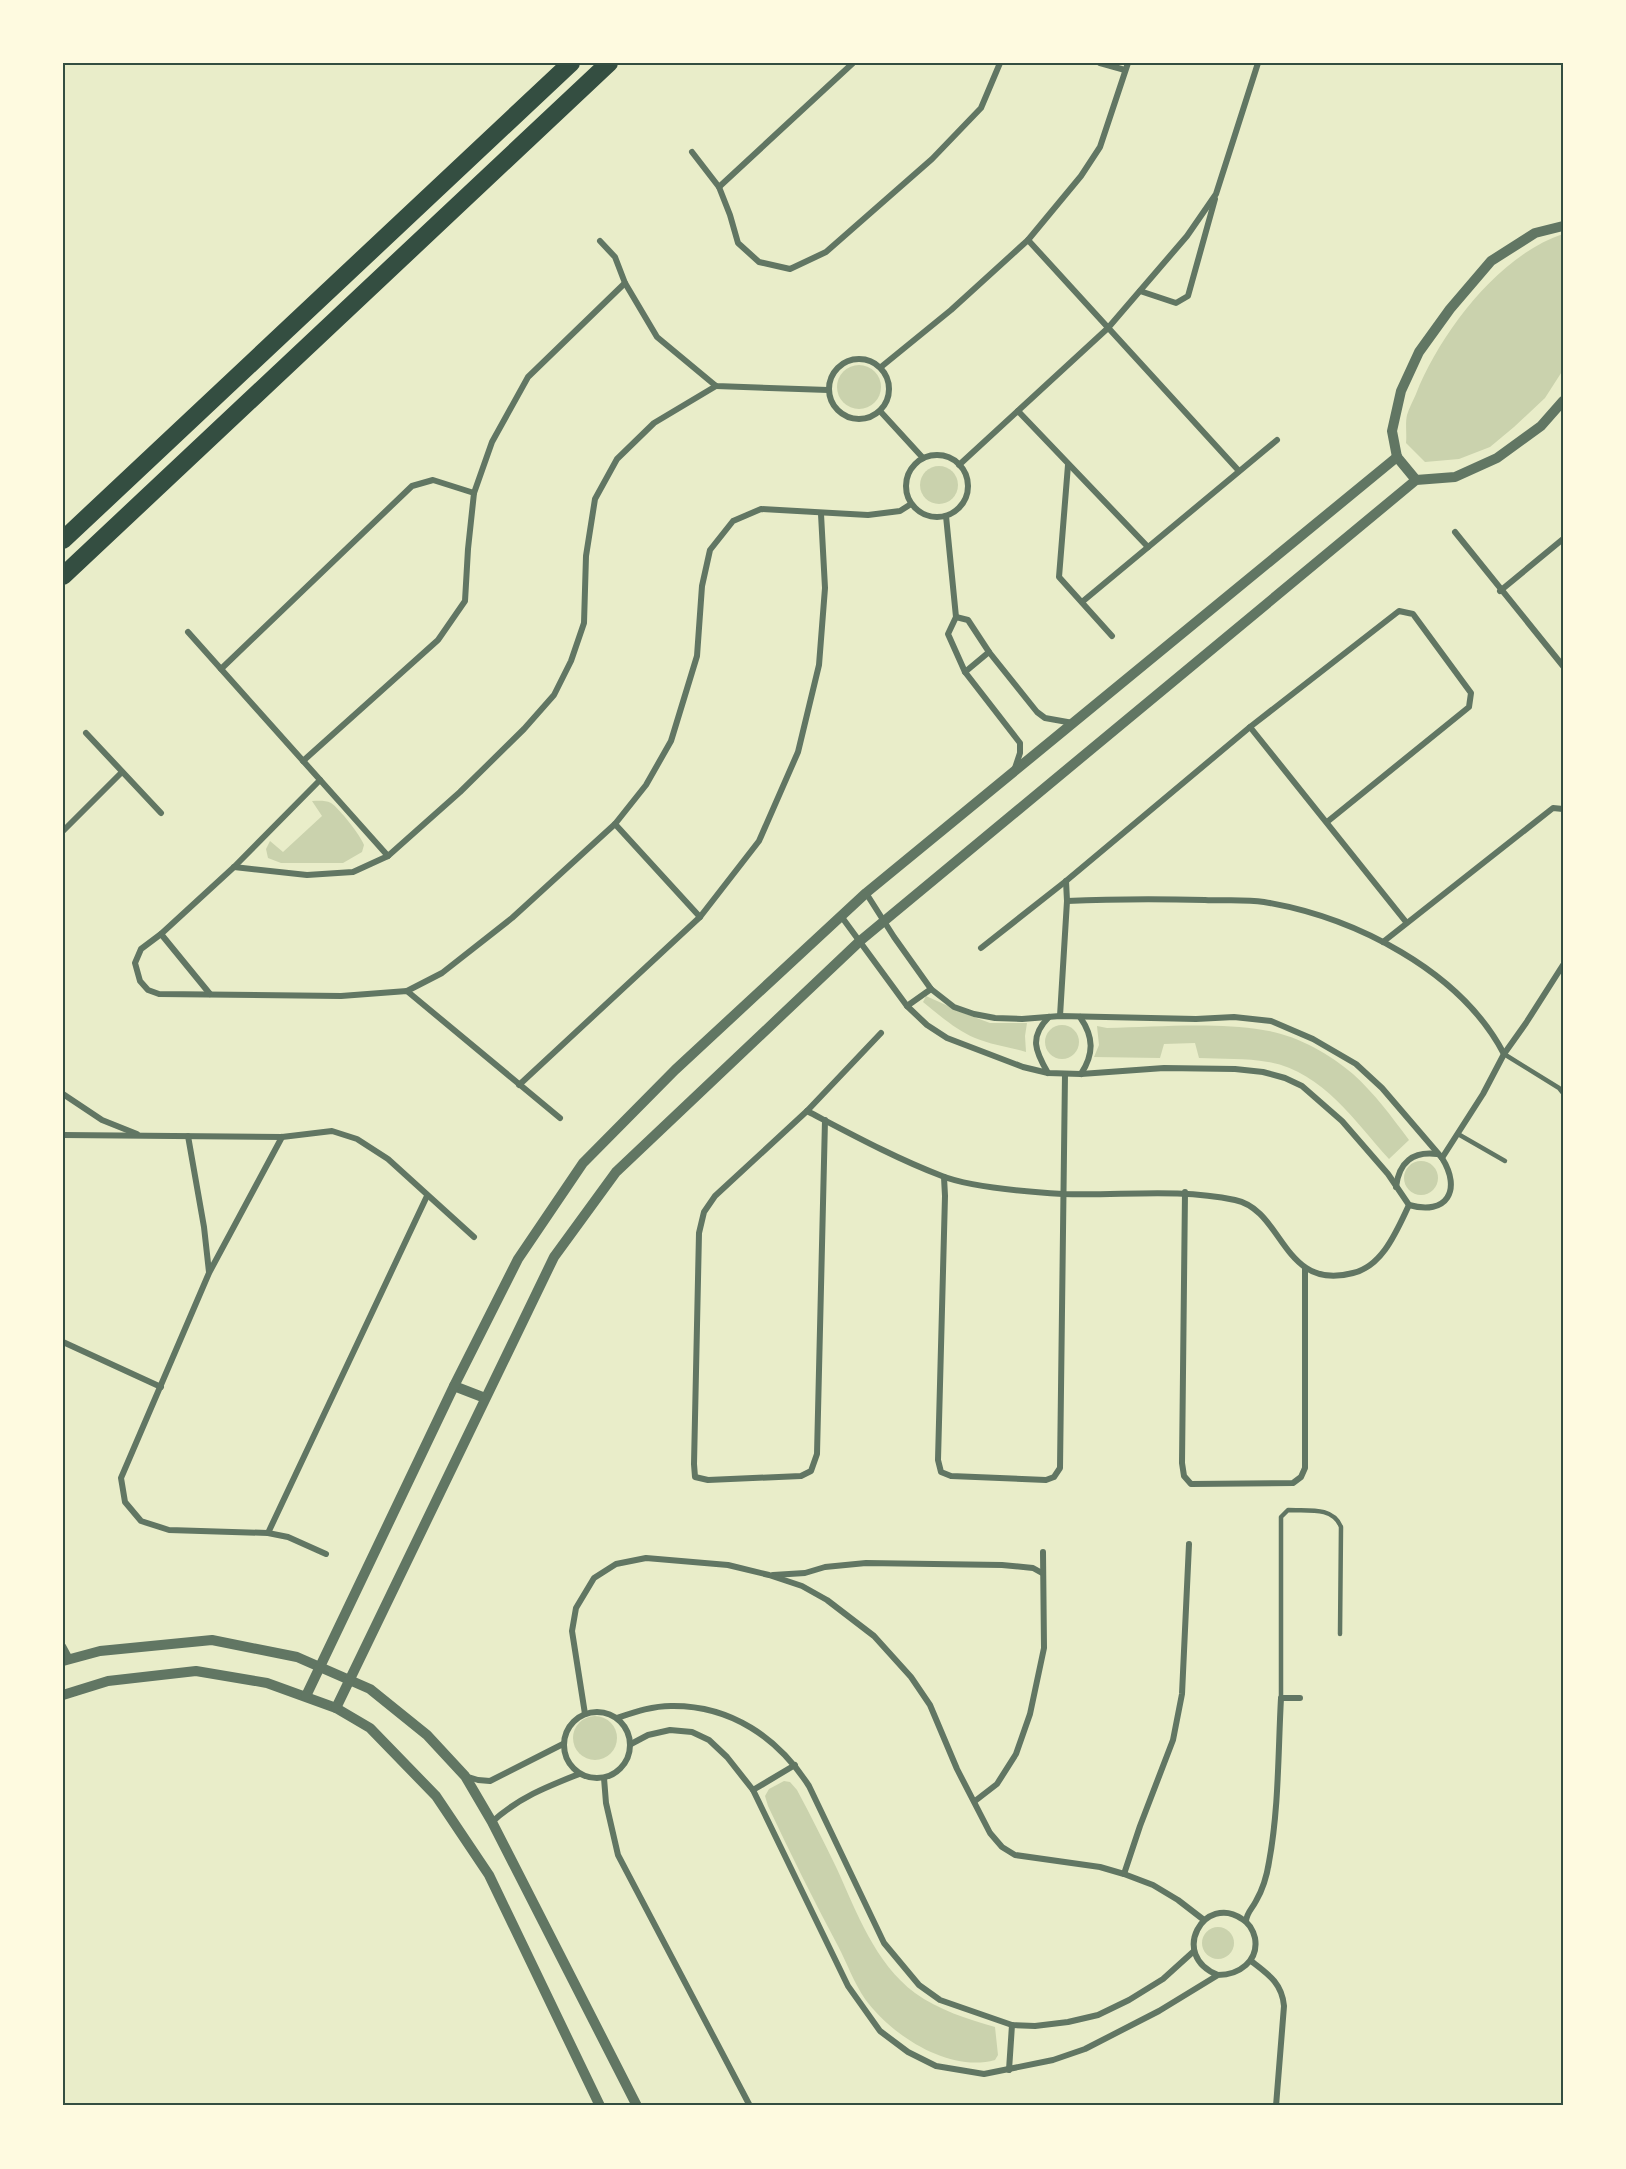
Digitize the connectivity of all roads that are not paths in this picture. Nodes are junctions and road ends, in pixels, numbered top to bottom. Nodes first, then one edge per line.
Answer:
1 (571, 63) edge
2 (609, 63) edge
3 (853, 63) edge
4 (1000, 63) edge
5 (1100, 63) edge
6 (1257, 63) edge
7 (1126, 66) edge
8 (692, 152) dead end
9 (719, 187) junction
10 (1216, 194) junction
11 (1563, 226) edge
12 (1028, 240) junction
13 (600, 242) dead end
14 (625, 283) junction
15 (1140, 291) junction
16 (1108, 328) junction
17 (881, 367) junction
18 (716, 386) junction
19 (828, 390) junction
20 (1563, 401) edge
21 (880, 411) junction
22 (1018, 411) junction
23 (1277, 440) dead end
24 (922, 458) junction
25 (1396, 458) junction
26 (959, 465) junction
27 (1068, 465) junction
28 (1239, 471) junction
29 (1416, 480) junction
30 (474, 493) junction
31 (911, 504) junction
32 (821, 514) junction
33 (946, 516) junction
34 (1455, 532) dead end
35 (1563, 539) edge
36 (63, 540) edge
37 (1148, 548) junction
38 (63, 576) edge
39 (1500, 591) junction
40 (1082, 603) junction
41 (956, 617) junction
42 (188, 633) dead end
43 (1112, 636) dead end
44 (989, 652) junction
45 (1563, 666) edge
46 (220, 669) junction
47 (965, 672) junction
48 (1074, 723) junction
49 (1250, 727) junction
50 (86, 733) dead end
51 (303, 761) junction
52 (1014, 770) junction
53 (122, 772) junction
54 (320, 780) junction
55 (1563, 809) edge
56 (161, 813) dead end
57 (1327, 822) junction
58 (615, 824) junction
59 (63, 831) edge
60 (388, 856) junction
61 (234, 867) junction
62 (1066, 881) junction
63 (866, 893) junction
64 (1067, 901) junction
65 (840, 915) junction
66 (700, 917) junction
67 (884, 921) junction
68 (1406, 922) junction
69 (161, 934) junction
70 (860, 941) junction
71 (1383, 942) junction
72 (981, 948) dead end
73 (1563, 965) edge
74 (931, 989) junction
75 (407, 991) junction
76 (210, 994) junction
77 (907, 1006) junction
78 (1060, 1016) junction
79 (1050, 1017) junction
80 (1080, 1017) junction
81 (881, 1033) dead end
82 (1504, 1054) junction
83 (1048, 1072) junction
84 (1065, 1074) junction
85 (1081, 1074) junction
86 (519, 1085) junction
87 (1563, 1092) edge
88 (63, 1094) edge
89 (807, 1111) junction
90 (560, 1118) dead end
91 (825, 1120) junction
92 (1458, 1134) junction
93 (63, 1135) edge
94 (140, 1135) junction
95 (188, 1136) junction
96 (282, 1137) junction
97 (1440, 1156) junction
98 (1504, 1161) dead end
99 (944, 1177) junction
100 (1396, 1187) junction
101 (1185, 1192) junction
102 (1063, 1194) junction
103 (427, 1196) junction
104 (1409, 1205) junction
105 (474, 1237) dead end
106 (1305, 1269) junction
107 (209, 1273) junction
108 (63, 1342) edge
109 (454, 1386) junction
110 (161, 1387) junction
111 (485, 1398) junction
112 (268, 1533) junction
113 (1189, 1544) dead end
114 (1043, 1552) dead end
115 (326, 1554) dead end
116 (1042, 1573) junction
117 (769, 1575) junction
118 (1340, 1634) dead end
119 (63, 1646) edge
120 (66, 1660) edge
121 (320, 1667) junction
122 (351, 1681) junction
123 (63, 1695) edge
124 (306, 1696) junction
125 (1281, 1698) junction
126 (1300, 1698) dead end
127 (336, 1708) junction
128 (585, 1714) junction
129 (617, 1718) junction
130 (563, 1744) junction
131 (631, 1744) junction
132 (795, 1765) junction
133 (579, 1774) junction
134 (465, 1776) junction
135 (604, 1778) junction
136 (753, 1790) junction
137 (975, 1801) junction
138 (492, 1822) junction
139 (1124, 1874) junction
140 (1204, 1920) junction
141 (1246, 1921) junction
142 (1194, 1951) junction
143 (1251, 1961) junction
144 (1218, 1975) junction
145 (1012, 2025) junction
146 (1009, 2070) junction
147 (600, 2106) edge
148 (637, 2106) edge
149 (750, 2106) edge
150 (1276, 2106) edge

1 - 36 highway
2 - 38 highway
3 - 9 street
4 - 9 street
5 - 7 street
6 - 10 street
7 - 12 street
8 - 9 street
10 - 15 street
10 - 15 street
11 - 25 street
12 - 16 street
12 - 17 street
13 - 14 street
14 - 18 street
14 - 30 street
15 - 16 street
16 - 22 street
16 - 28 street
17 - 19 street
17 - 21 street
18 - 19 street
18 - 60 street
19 - 21 street
20 - 29 street
21 - 24 street
22 - 26 street
22 - 27 street
23 - 28 street
24 - 26 street
24 - 31 street
25 - 29 street
25 - 48 street
26 - 33 street
27 - 37 street
27 - 40 street
28 - 37 street
29 - 67 street
30 - 46 street
30 - 51 street
31 - 32 street
31 - 33 street
32 - 58 street
32 - 66 street
33 - 41 street
34 - 39 street
35 - 39 street
37 - 40 street
39 - 45 street
40 - 43 street
41 - 44 street
41 - 47 street
42 - 46 street
44 - 47 street
44 - 48 street
46 - 51 street
47 - 52 street
48 - 52 street
49 - 57 street
49 - 57 street
49 - 62 street
50 - 53 street
51 - 54 street
52 - 63 street
53 - 56 street
53 - 59 street
54 - 60 street
54 - 61 street
55 - 68 street
57 - 68 street
58 - 66 street
58 - 75 street
60 - 61 street
61 - 69 street
62 - 64 street
62 - 72 street
63 - 65 street
63 - 67 street
64 - 71 street
64 - 78 street
65 - 70 street
65 - 109 street
66 - 86 street
67 - 70 street
67 - 74 street
68 - 71 street
69 - 76 street
69 - 76 street
70 - 77 street
70 - 111 street
71 - 82 street
73 - 82 street
74 - 77 street
74 - 79 street
75 - 76 street
75 - 86 street
77 - 83 street
78 - 79 street
78 - 80 street
79 - 83 street
80 - 85 street
80 - 97 street
81 - 89 street
82 - 87 lane
82 - 92 street
83 - 84 street
84 - 85 street
84 - 102 street
85 - 100 street
86 - 90 street
88 - 94 street
89 - 91 street
89 - 91 street
91 - 99 street
92 - 97 street
92 - 98 lane
93 - 94 street
94 - 95 street
95 - 96 street
95 - 107 street
96 - 103 street
96 - 107 street
97 - 100 street
97 - 104 street
99 - 102 street
99 - 102 street
100 - 104 street
101 - 102 street
101 - 106 street
101 - 106 street
103 - 105 street
103 - 112 street
104 - 106 street
107 - 110 street
108 - 110 street
109 - 111 street
109 - 121 street
110 - 112 street
111 - 122 street
112 - 115 street
113 - 139 street
114 - 116 street
116 - 117 street
116 - 137 street
117 - 128 street
117 - 137 street
118 - 125 lane
119 - 120 street
120 - 121 street
121 - 122 street
121 - 124 street
122 - 127 street
122 - 134 street
123 - 124 street
124 - 127 street
125 - 126 street
125 - 141 street
127 - 147 street
128 - 129 street
128 - 130 street
129 - 131 street
129 - 132 street
130 - 133 street
130 - 134 street
131 - 135 street
131 - 136 street
132 - 136 street
132 - 145 street
133 - 135 street
133 - 138 street
134 - 138 street
135 - 149 street
136 - 146 street
137 - 139 street
138 - 148 street
139 - 140 street
140 - 141 street
140 - 142 street
141 - 143 street
142 - 144 street
142 - 145 street
143 - 144 street
143 - 150 street
144 - 146 street
145 - 146 street

